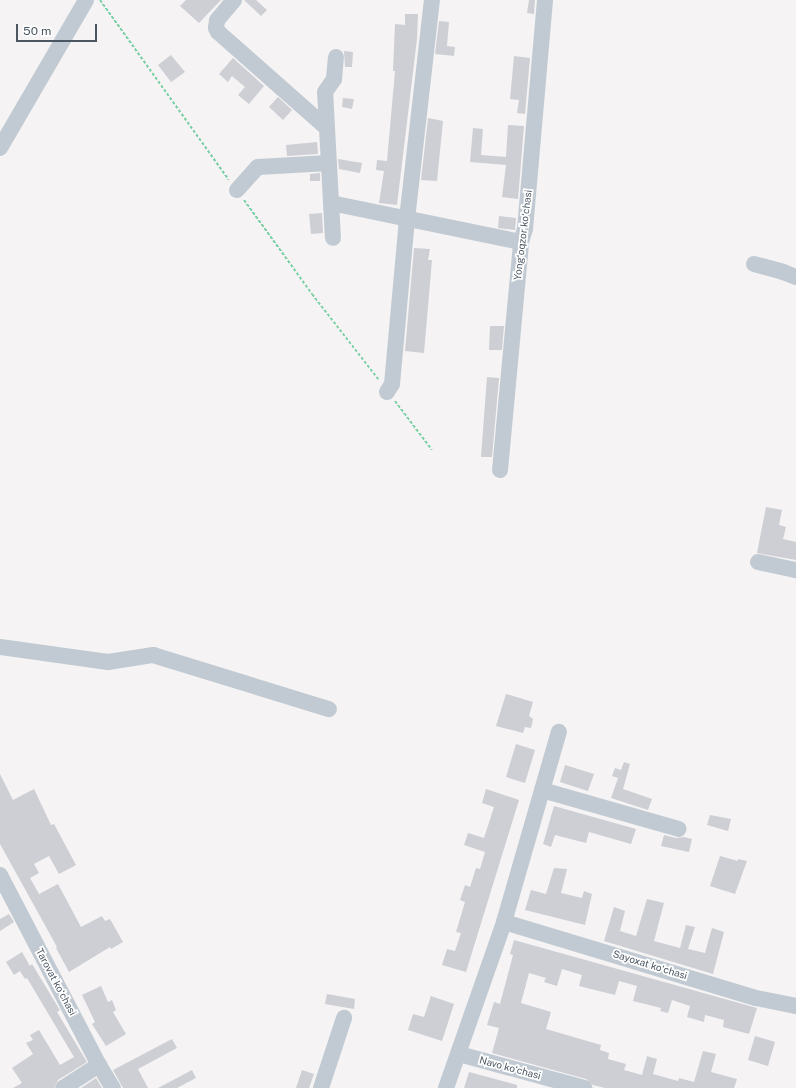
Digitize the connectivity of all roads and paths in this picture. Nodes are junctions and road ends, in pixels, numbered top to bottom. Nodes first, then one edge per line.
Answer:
1 (86, 0) edge
2 (100, 0) edge
3 (234, 0) edge
4 (432, 0) edge
5 (545, 0) edge
6 (336, 57) dead end
7 (327, 128) junction
8 (0, 148) edge
9 (329, 163) junction
10 (237, 190) junction
11 (331, 204) junction
12 (407, 219) junction
13 (332, 238) dead end
14 (522, 242) junction
15 (754, 264) dead end
16 (796, 277) edge
17 (387, 392) junction
18 (432, 450) dead end
19 (500, 470) dead end
20 (758, 562) dead end
21 (796, 570) edge
22 (0, 647) edge
23 (330, 709) dead end
24 (559, 732) dead end
25 (542, 790) junction
26 (679, 829) dead end
27 (0, 875) edge
28 (504, 922) junction
29 (796, 1006) edge
30 (344, 1018) dead end
31 (459, 1054) junction
32 (99, 1065) junction
33 (63, 1088) edge
34 (113, 1088) edge
35 (320, 1088) edge
36 (446, 1088) edge
37 (584, 1088) edge

1 - 8 street
2 - 10 path
3 - 7 street
4 - 12 street
5 - 14 street, Yongʻoqzor koʻchasi
6 - 7 street
7 - 9 street
9 - 10 street
9 - 11 street
10 - 17 path
11 - 12 street
11 - 13 street
12 - 14 street
12 - 17 street
14 - 19 street, Yongʻoqzor koʻchasi
15 - 16 street
17 - 18 path
20 - 21 street
22 - 23 street
24 - 25 street
25 - 26 street
25 - 28 street
27 - 32 street, Tarovat koʻchasi
28 - 29 street, Sayoxat koʻchasi
28 - 31 street
30 - 35 street
31 - 36 street
31 - 37 street, Navo koʻchasi
32 - 33 street
32 - 34 street, Tarovat koʻchasi

